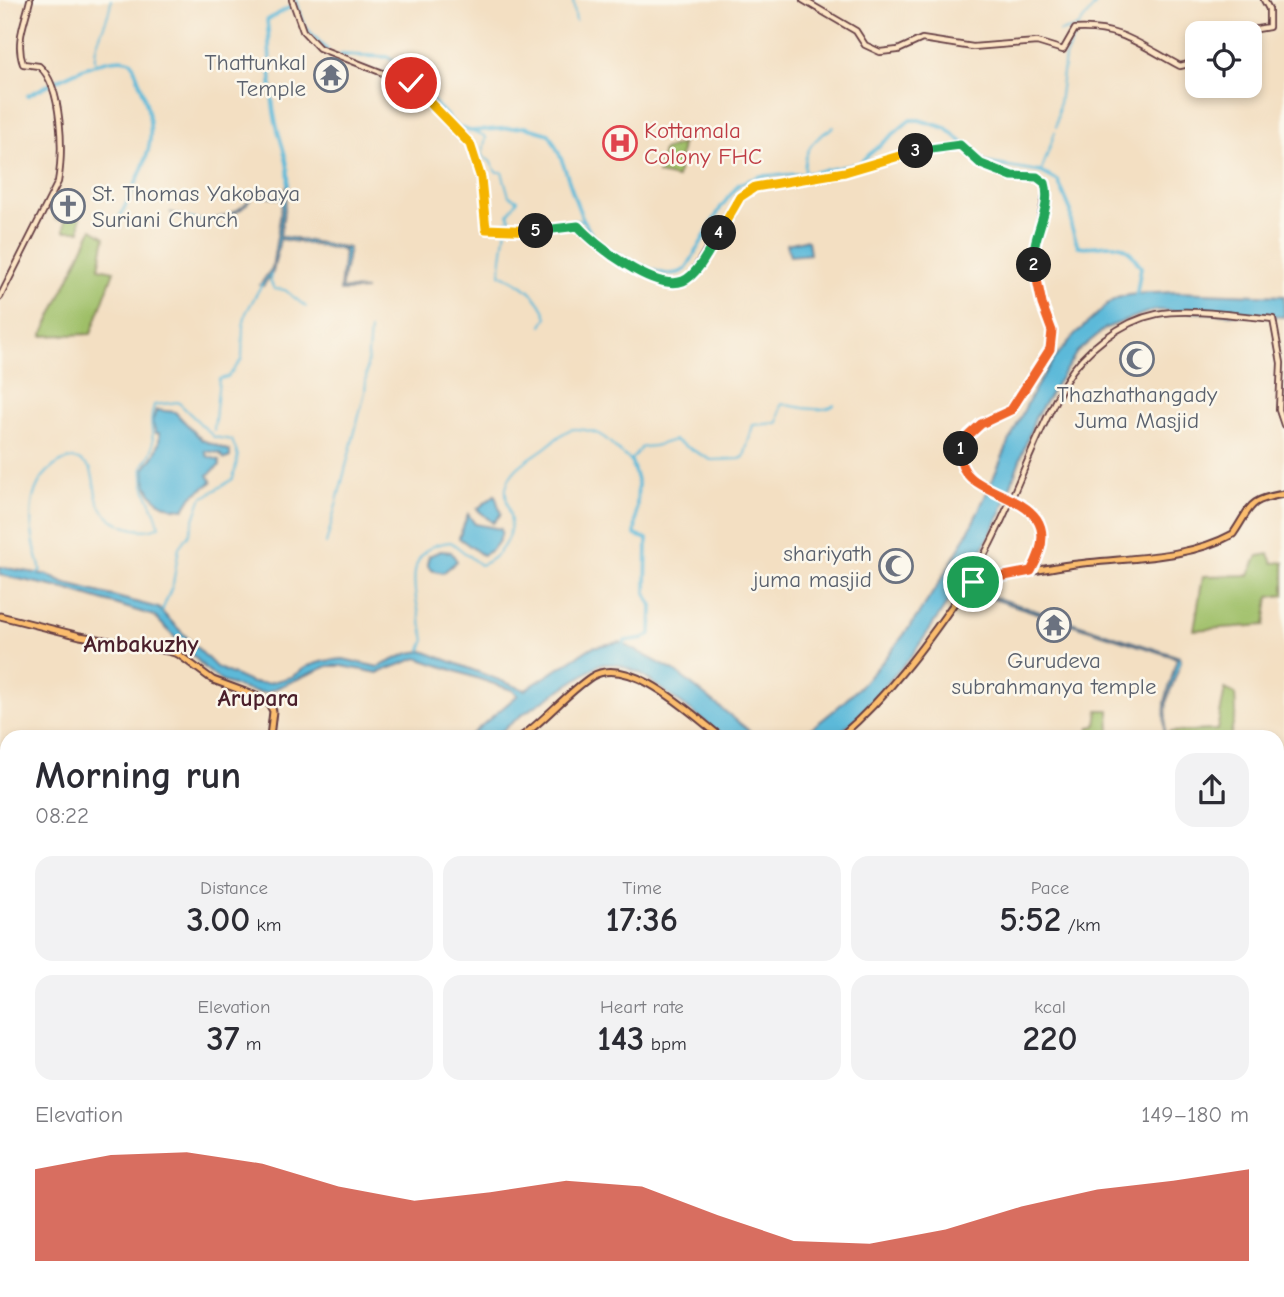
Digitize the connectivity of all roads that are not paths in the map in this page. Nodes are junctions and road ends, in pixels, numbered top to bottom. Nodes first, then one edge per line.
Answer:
1 (30, 0) edge
2 (292, 0) edge
3 (803, 0) edge
4 (1264, 0) edge
5 (1262, 28) edge
6 (1185, 65) edge
7 (0, 297) edge
8 (1284, 425) edge
9 (1284, 494) edge
10 (1031, 571) junction
11 (968, 583) junction
12 (0, 616) edge
13 (271, 730) edge
14 (530, 730) edge
15 (712, 730) edge
16 (848, 730) edge

1 - 7 main road
2 - 10 main road, bridge
3 - 6 main road
4 - 5 main road
8 - 11 main road
9 - 10 main road
10 - 11 main road
11 - 16 main road
12 - 13 main road
14 - 15 main road

